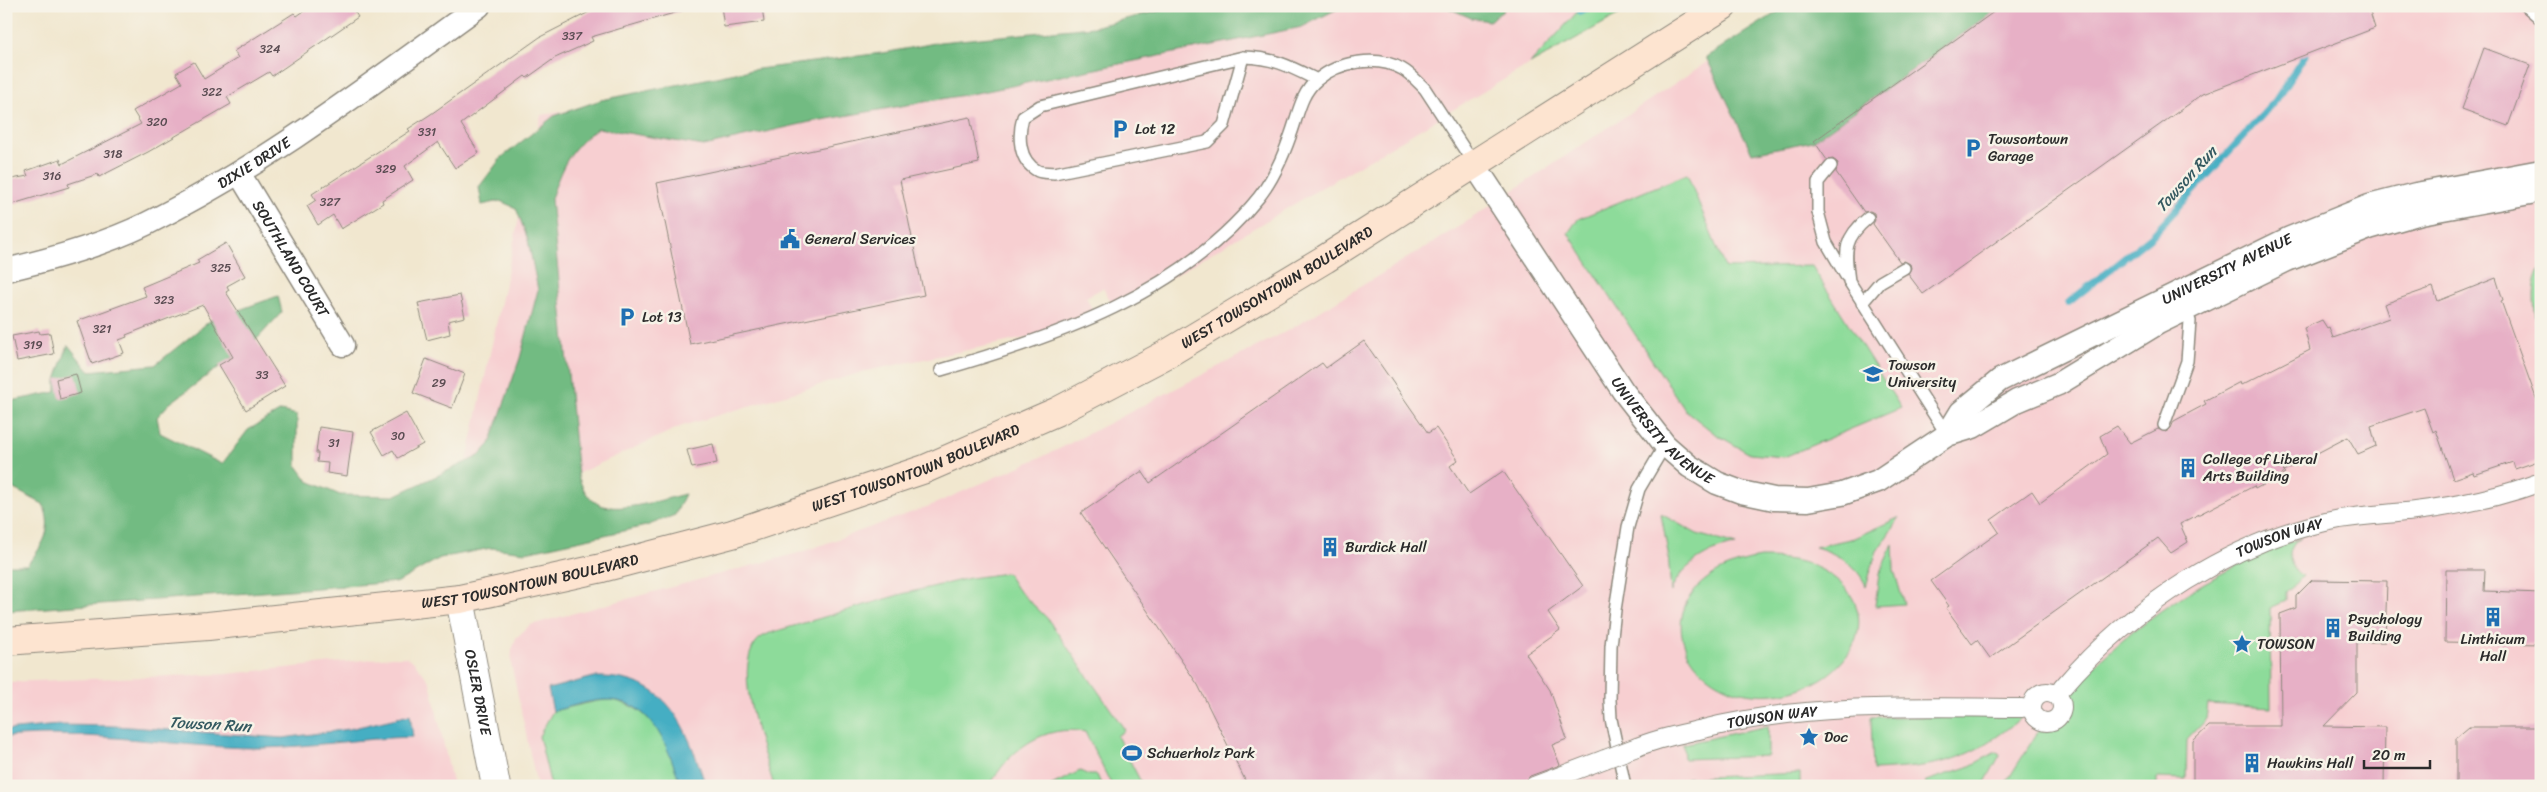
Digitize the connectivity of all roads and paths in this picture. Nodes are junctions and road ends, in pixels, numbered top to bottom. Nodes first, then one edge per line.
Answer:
1 (479, 6) edge
2 (1723, 6) edge
3 (2526, 6) edge
4 (2541, 19) edge
5 (1243, 57) junction
6 (1317, 80) junction
7 (1474, 164) junction
8 (1831, 166) dead end
9 (2541, 171) edge
10 (239, 173) junction
11 (2541, 191) edge
12 (1868, 218) dead end
13 (1904, 268) dead end
14 (6, 270) edge
15 (1849, 281) junction
16 (2181, 301) junction
17 (1862, 304) junction
18 (343, 345) dead end
19 (941, 370) dead end
20 (2164, 425) dead end
21 (1947, 435) junction
22 (1665, 445) junction
23 (2541, 482) edge
24 (460, 599) junction
25 (6, 641) edge
26 (2062, 696) dead end
27 (2022, 708) dead end
28 (496, 786) edge
29 (1534, 786) edge
30 (1624, 786) edge

1 - 10 street, DIXIE DRIVE
2 - 7 main road, WEST TOWSONTOWN BOULEVARD
3 - 4 lane
5 - 5 lane
5 - 6 lane
6 - 7 lane
6 - 19 lane
7 - 22 street, UNIVERSITY AVENUE
7 - 24 main road, WEST TOWSONTOWN BOULEVARD
8 - 15 lane
9 - 16 street, UNIVERSITY AVENUE
10 - 14 street, DIXIE DRIVE
10 - 18 street, SOUTHLAND COURT
11 - 16 street, UNIVERSITY AVENUE
12 - 15 lane
13 - 17 lane
15 - 17 lane
16 - 20 lane
16 - 21 street, UNIVERSITY AVENUE
16 - 21 street, UNIVERSITY AVENUE
17 - 21 lane
21 - 22 street, UNIVERSITY AVENUE
22 - 30 lane
23 - 26 street, TOWSON WAY
24 - 25 main road, WEST TOWSONTOWN BOULEVARD
24 - 28 street, OSLER DRIVE
27 - 29 street, TOWSON WAY, bridge

